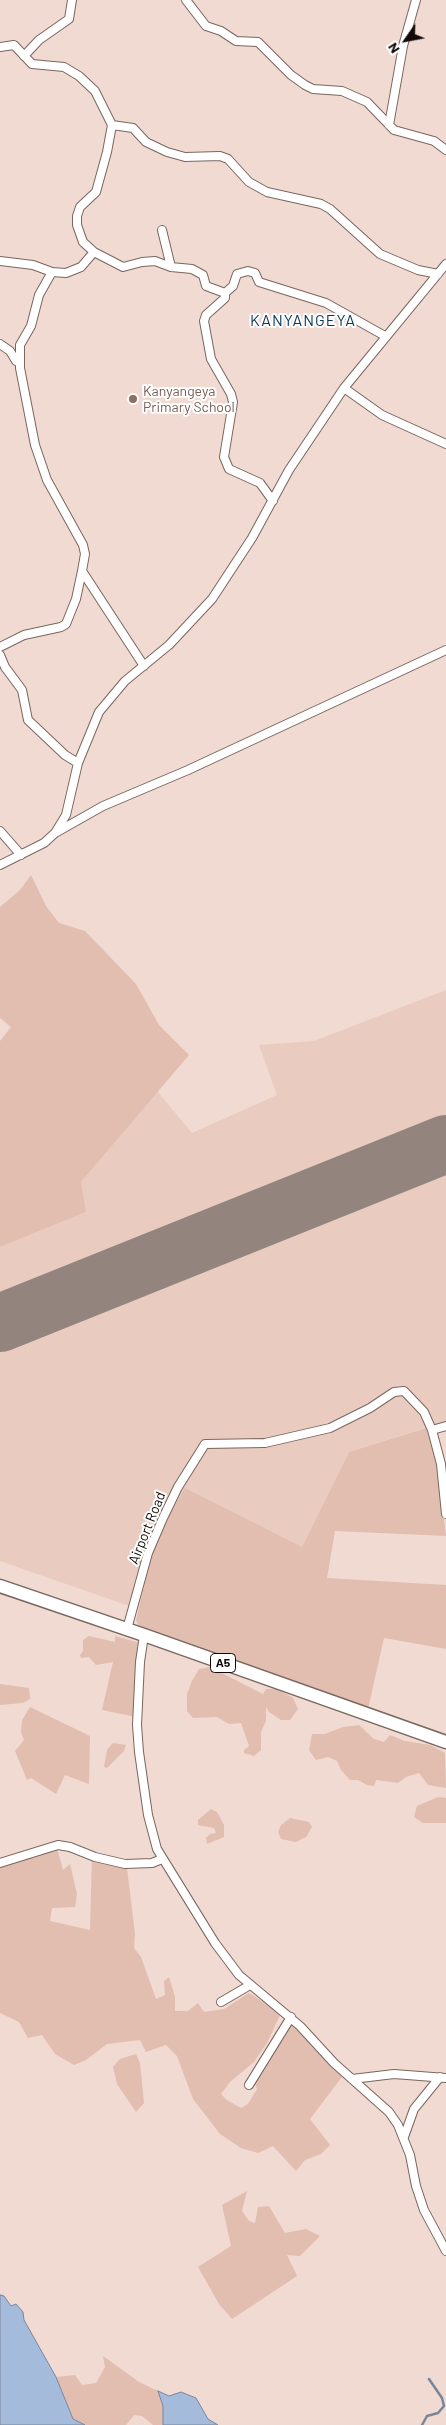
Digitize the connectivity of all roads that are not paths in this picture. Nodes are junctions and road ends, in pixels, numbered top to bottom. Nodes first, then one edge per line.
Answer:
1 (72, 0) edge
2 (186, 0) edge
3 (416, 0) edge
4 (0, 47) edge
5 (24, 56) junction
6 (112, 125) junction
7 (389, 125) junction
8 (446, 150) edge
9 (162, 230) dead end
10 (94, 252) junction
11 (0, 261) edge
12 (446, 264) edge
13 (171, 266) junction
14 (52, 272) junction
15 (438, 274) junction
16 (225, 293) junction
17 (384, 336) junction
18 (0, 344) edge
19 (20, 362) junction
20 (344, 388) junction
21 (446, 444) edge
22 (273, 501) junction
23 (82, 571) junction
24 (0, 648) edge
25 (446, 650) edge
26 (0, 655) edge
27 (144, 666) junction
28 (78, 763) junction
29 (0, 831) edge
30 (55, 833) junction
31 (21, 855) junction
32 (0, 865) edge
33 (446, 1426) edge
34 (432, 1430) junction
35 (446, 1514) edge
36 (0, 1586) edge
37 (127, 1629) junction
38 (144, 1635) junction
39 (446, 1742) edge
40 (162, 1858) junction
41 (0, 1863) edge
42 (250, 1986) junction
43 (221, 2002) dead end
44 (291, 2017) junction
45 (443, 2078) edge
46 (352, 2079) junction
47 (249, 2085) dead end
48 (404, 2137) junction
49 (446, 2252) edge

1 - 5 street
2 - 7 street
3 - 7 street
4 - 5 street
5 - 6 street
6 - 10 street
6 - 15 street
7 - 8 street
9 - 13 street
10 - 13 street
10 - 14 street
11 - 14 street
12 - 15 street
13 - 16 street
14 - 19 street
15 - 17 street
16 - 17 street
16 - 22 street
17 - 20 street
18 - 19 street
19 - 23 street
20 - 21 street
20 - 22 street
22 - 27 street
23 - 24 street
23 - 27 street
25 - 30 street
26 - 28 street
27 - 28 street
28 - 30 street
29 - 31 street
30 - 31 street
31 - 32 street
33 - 34 street
34 - 35 street
34 - 37 street, Airport Road
36 - 37 highway, A5 / A5
37 - 38 highway, A5 / A5
38 - 39 highway, A5 / A5
38 - 40 street
40 - 41 street
40 - 42 street
42 - 43 street
42 - 44 street
44 - 46 street
44 - 47 street
45 - 46 street
45 - 48 street
46 - 48 street
48 - 49 street

